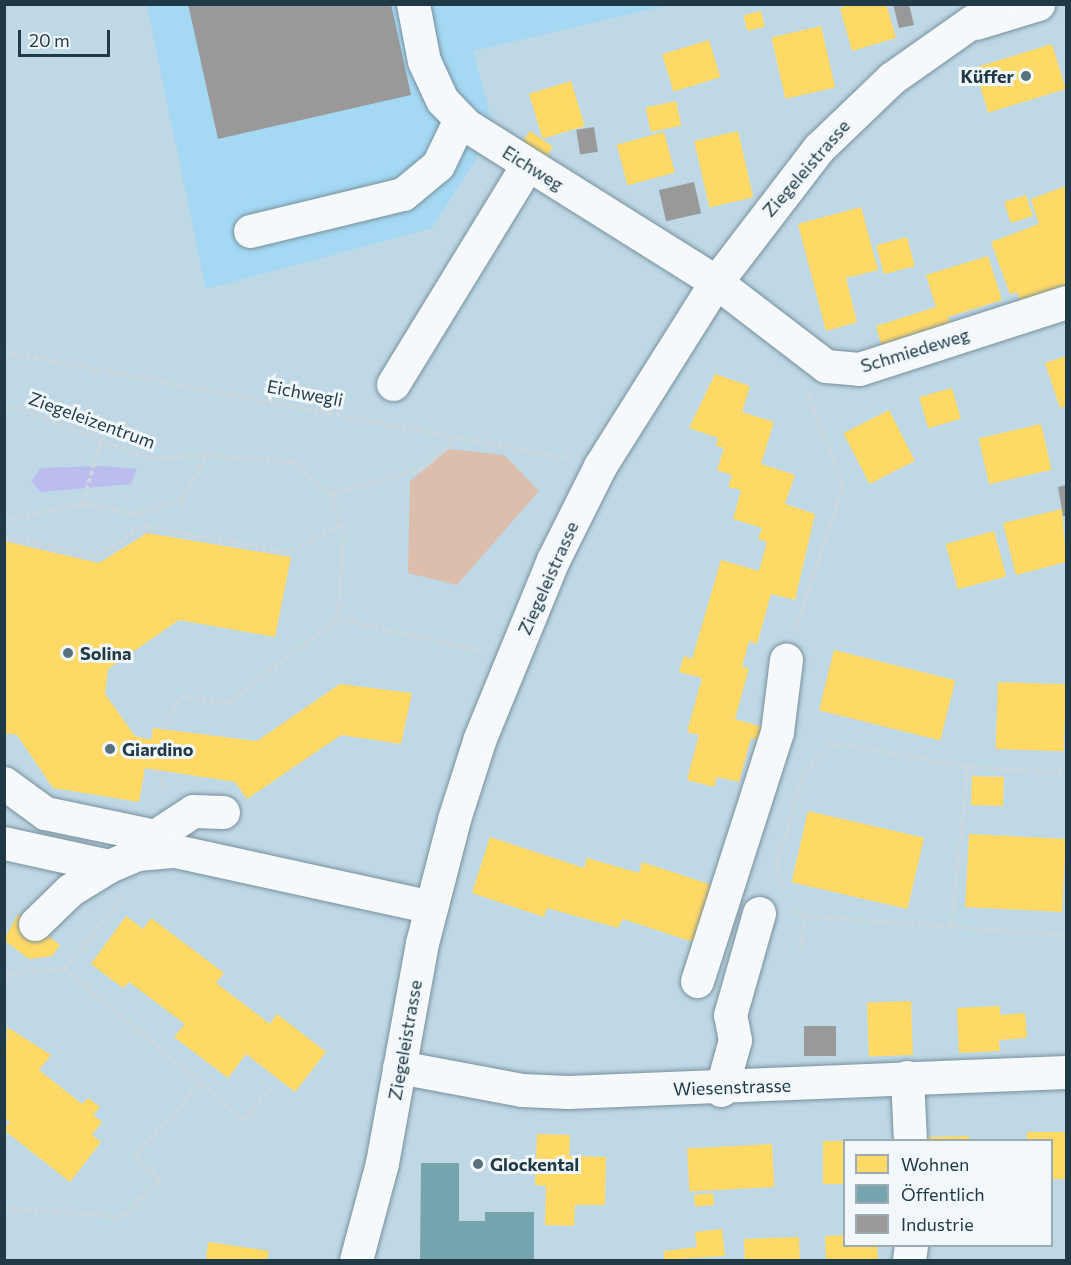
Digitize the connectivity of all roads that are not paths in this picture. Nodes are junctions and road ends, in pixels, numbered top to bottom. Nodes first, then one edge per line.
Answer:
1 (412, 4) edge
2 (1038, 4) edge
3 (986, 14) edge
4 (460, 119) junction
5 (527, 165) junction
6 (250, 231) dead end
7 (716, 282) junction
8 (1066, 302) edge
9 (393, 384) dead end
10 (786, 660) road end
11 (4, 783) edge
12 (4, 843) edge
13 (134, 852) junction
14 (207, 858) junction
15 (777, 904) road end
16 (431, 907) junction
17 (35, 924) dead end
18 (697, 981) dead end
19 (399, 1067) junction
20 (1066, 1072) edge
21 (907, 1077) junction
22 (721, 1090) junction
23 (910, 1139) edge
24 (356, 1260) edge

1 - 4 street, Eichweg
2 - 3 street, Ziegeleistrasse
3 - 7 street, Ziegeleistrasse
4 - 5 street, Eichweg
4 - 6 street
5 - 7 street, Eichweg
5 - 9 street
7 - 8 street, Schmiedeweg
7 - 16 street, Ziegeleistrasse
10 - 18 street
11 - 13 street
12 - 13 street
13 - 14 street
13 - 14 street
13 - 17 street
14 - 16 street
15 - 22 street
16 - 19 street, Ziegeleistrasse
19 - 22 street, Wiesenstrasse
19 - 24 street, Ziegeleistrasse
20 - 21 street, Wiesenstrasse
21 - 22 street, Wiesenstrasse
21 - 23 street

